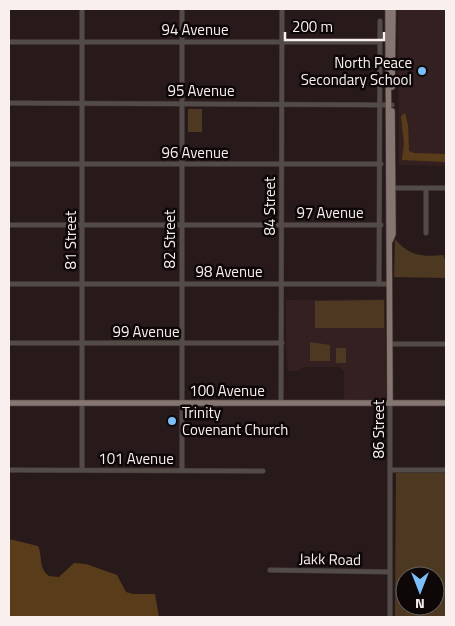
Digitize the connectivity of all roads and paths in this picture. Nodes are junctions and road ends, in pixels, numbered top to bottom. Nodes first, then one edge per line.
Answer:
1 (82, 9) edge
2 (182, 9) edge
3 (282, 9) edge
4 (388, 9) edge
5 (393, 9) edge
6 (380, 21) dead end
7 (9, 42) edge
8 (82, 42) junction
9 (182, 42) junction
10 (282, 42) junction
11 (380, 42) junction
12 (9, 103) edge
13 (82, 103) junction
14 (182, 103) junction
15 (282, 103) junction
16 (380, 103) junction
17 (391, 104) junction
18 (9, 164) edge
19 (82, 164) junction
20 (182, 164) junction
21 (282, 164) junction
22 (381, 164) junction
23 (391, 188) junction
24 (426, 188) junction
25 (446, 188) edge
26 (9, 224) edge
27 (82, 224) junction
28 (282, 224) junction
29 (182, 225) junction
30 (381, 225) junction
31 (426, 233) dead end
32 (9, 284) edge
33 (82, 284) junction
34 (182, 284) junction
35 (282, 284) junction
36 (380, 284) junction
37 (390, 284) junction
38 (82, 343) junction
39 (182, 343) junction
40 (282, 343) junction
41 (9, 344) edge
42 (390, 344) junction
43 (446, 344) edge
44 (9, 403) edge
45 (82, 403) junction
46 (182, 403) junction
47 (282, 403) junction
48 (390, 403) junction
49 (446, 403) edge
50 (9, 470) edge
51 (82, 470) junction
52 (182, 470) junction
53 (390, 470) junction
54 (446, 470) edge
55 (264, 471) dead end
56 (270, 570) dead end
57 (390, 572) junction
58 (390, 617) edge

1 - 8 street, 81 Street
2 - 9 street, 82 Street
3 - 10 street, 84 Street
4 - 17 main road, 86 Street
5 - 17 main road, 86 Street
6 - 11 street
7 - 8 street, 94 Avenue
8 - 9 street, 94 Avenue
8 - 13 street, 81 Street
9 - 10 street, 94 Avenue
9 - 14 street, 82 Street
10 - 11 street, 94 Avenue
10 - 15 street, 84 Street
11 - 16 street
12 - 13 street, 95 Avenue
13 - 14 street, 95 Avenue
13 - 19 street, 81 Street
14 - 15 street, 95 Avenue
14 - 20 street, 82 Street
15 - 16 street, 95 Avenue
15 - 21 street, 84 Street
16 - 17 street, 95 Avenue
16 - 22 street
17 - 23 main road, 86 Street
18 - 19 street, 96 Avenue
19 - 20 street, 96 Avenue
19 - 27 street, 81 Street
20 - 21 street, 96 Avenue
20 - 29 street, 82 Street
21 - 22 street, 96 Avenue
21 - 28 street, 84 Street
22 - 30 street
23 - 24 street
23 - 37 main road, 86 Street
24 - 25 street
24 - 31 street
26 - 27 street, 97 Avenue
27 - 29 street, 97 Avenue
27 - 33 street, 81 Street
28 - 29 street, 97 Avenue
28 - 30 street, 97 Avenue
28 - 35 street, 84 Street
29 - 34 street, 82 Street
30 - 36 street
32 - 33 street, 98 Avenue
33 - 34 street, 98 Avenue
33 - 38 street, 81 Street
34 - 35 street, 98 Avenue
34 - 39 street, 82 Street
35 - 36 street, 98 Avenue
35 - 40 street, 84 Street
36 - 37 street, 98 Avenue
37 - 42 main road, 86 Street
38 - 39 street, 99 Avenue
38 - 41 street, 99 Avenue
38 - 45 street, 81 Street
39 - 40 street, 99 Avenue
39 - 46 street, 82 Street
40 - 47 street, 84 Street
42 - 43 street
42 - 48 main road, 86 Street
44 - 45 main road, 100 Avenue
45 - 46 main road, 100 Avenue
45 - 51 street, 81 Street
46 - 47 main road, 100 Avenue
46 - 52 street, 82 Street
47 - 48 main road, 100 Avenue
48 - 49 main road, 100 Avenue
48 - 53 street, 86 Street
50 - 51 street, 101 Avenue
51 - 52 street, 101 Avenue
52 - 55 street, 101 Avenue
53 - 54 street
53 - 57 street, 86 Street
56 - 57 street, Jakk Road
57 - 58 street, 86 Street

